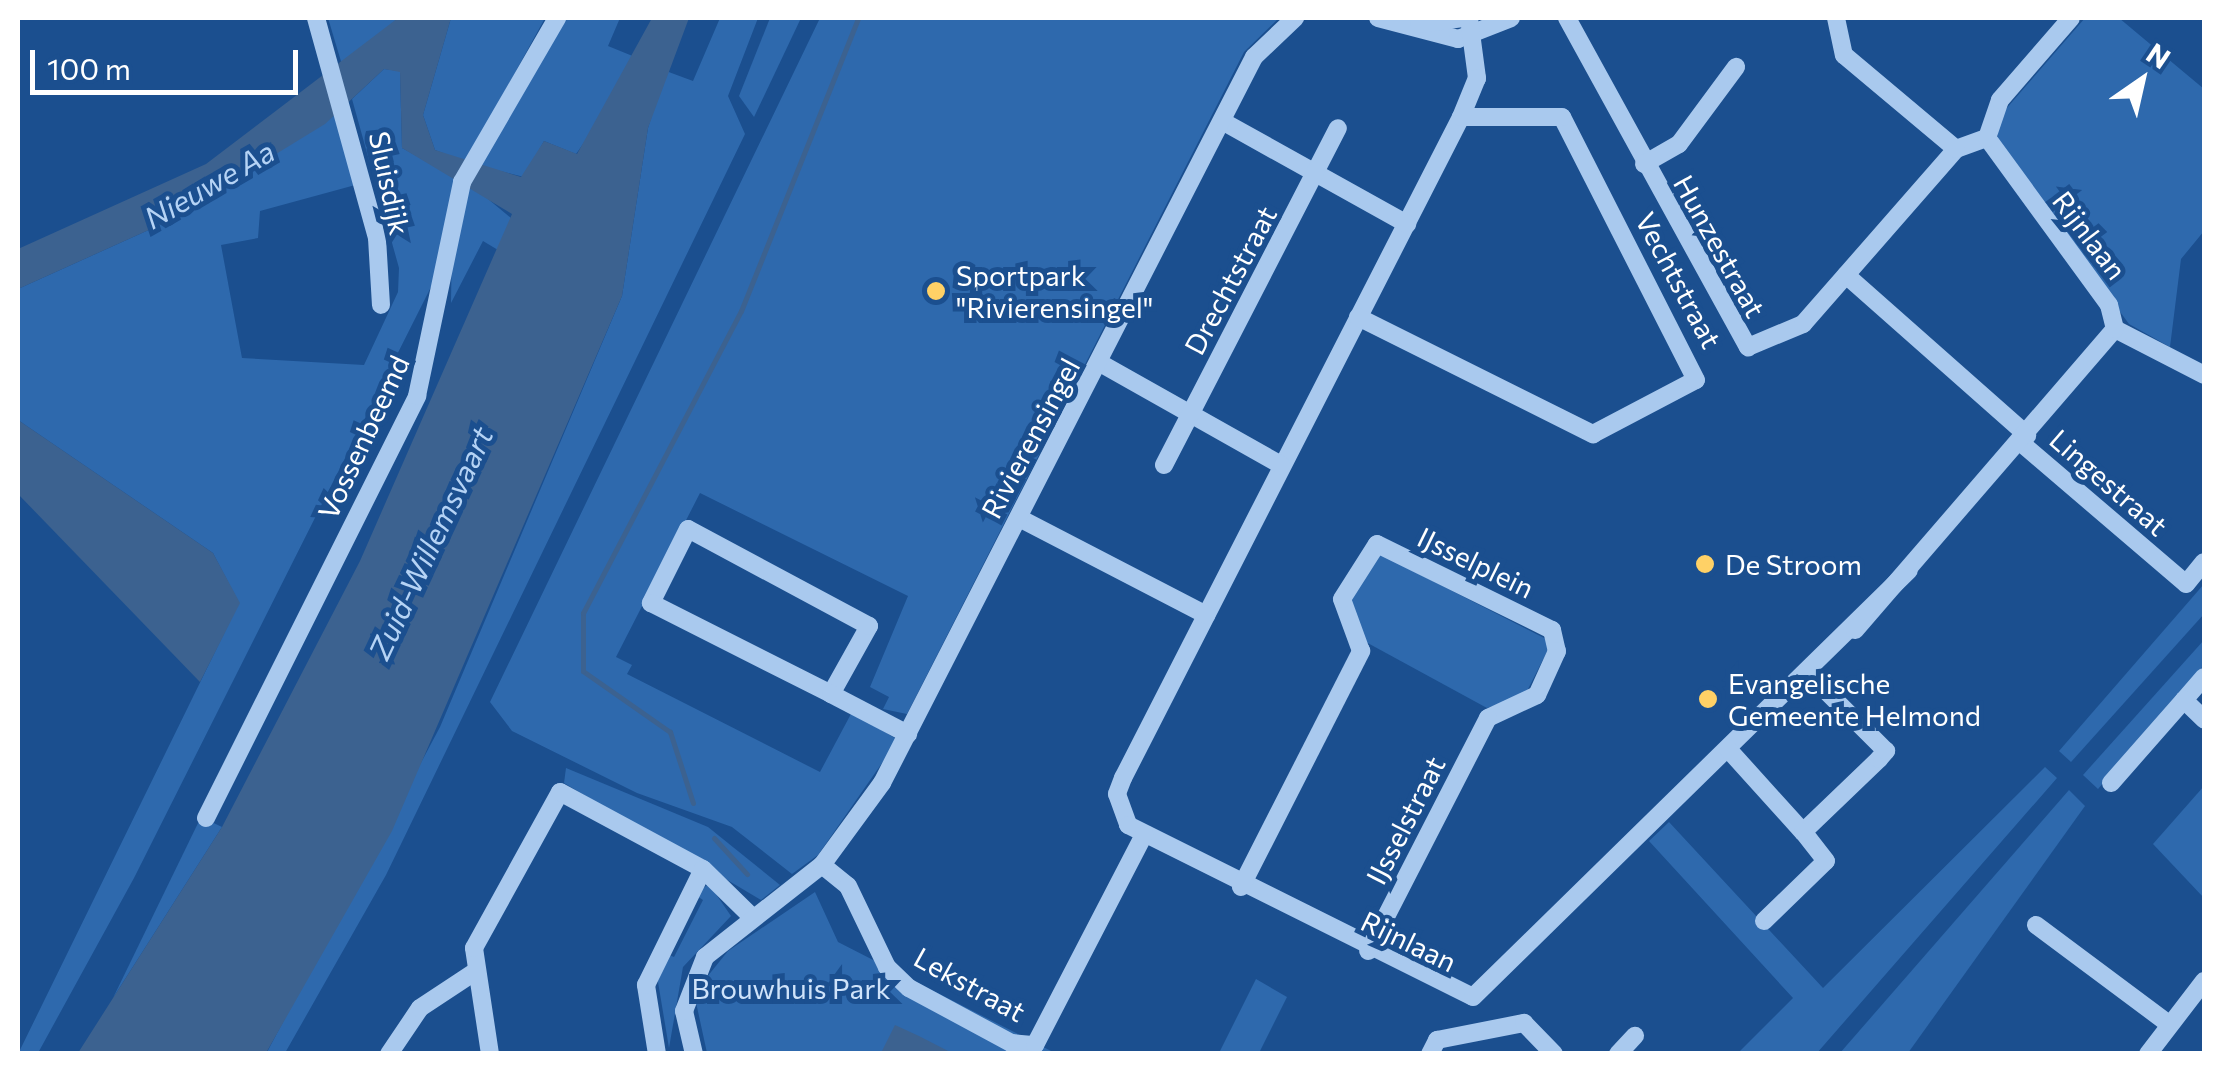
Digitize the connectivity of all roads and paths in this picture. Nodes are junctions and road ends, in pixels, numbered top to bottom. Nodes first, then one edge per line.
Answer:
1 (316, 18) edge
2 (557, 18) edge
3 (1295, 18) edge
4 (1378, 18) edge
5 (1511, 18) edge
6 (1567, 18) edge
7 (1836, 18) edge
8 (2071, 18) edge
9 (1469, 24) edge
10 (1736, 68) dead end
11 (1461, 118) junction
12 (1222, 121) junction
13 (1338, 128) dead end
14 (1987, 138) junction
15 (1956, 150) junction
16 (1644, 164) junction
17 (1316, 174) junction
18 (1407, 224) junction
19 (1846, 275) junction
20 (381, 305) dead end
21 (1358, 316) junction
22 (2115, 329) junction
23 (1100, 363) junction
24 (2204, 375) edge
25 (1191, 412) junction
26 (2023, 438) junction
27 (1164, 465) dead end
28 (1281, 465) junction
29 (1019, 518) junction
30 (2204, 562) edge
31 (1206, 614) junction
32 (1808, 673) junction
33 (2204, 677) edge
34 (831, 694) junction
35 (2184, 700) junction
36 (1491, 714) joint
37 (2204, 719) edge
38 (908, 734) junction
39 (1728, 750) junction
40 (2111, 783) dead end
41 (206, 818) dead end
42 (1803, 832) junction
43 (1144, 835) junction
44 (822, 866) junction
45 (702, 869) junction
46 (1241, 887) junction
47 (754, 918) junction
48 (1764, 920) dead end
49 (2036, 925) dead end
50 (1368, 952) junction
51 (473, 972) junction
52 (2204, 980) edge
53 (1472, 997) junction
54 (2169, 1024) junction
55 (1476, 1030) junction
56 (1635, 1036) dead end
57 (389, 1054) edge
58 (490, 1054) edge
59 (657, 1054) edge
60 (694, 1054) edge
61 (1430, 1054) edge
62 (1554, 1054) edge
63 (1618, 1054) edge
64 (2148, 1054) edge

1 - 20 street, Sluisdijk
2 - 41 street, Vossenbeemd
3 - 12 street, Rivierensingel
4 - 9 street
5 - 9 street
6 - 16 street, Hunzestraat
7 - 15 street
8 - 14 street
9 - 11 street, Rijnlaan
10 - 16 street, Hunzestraat
11 - 18 street, Rijnlaan
11 - 21 street, Vechtstraat
12 - 17 street
12 - 23 street, Rivierensingel
13 - 17 street, Drechtstraat
14 - 15 street, Hunzestraat
14 - 22 street, Rijnlaan
15 - 19 street, Hunzestraat
16 - 19 street, Hunzestraat
17 - 18 street
17 - 25 street, Drechtstraat
18 - 21 street, Rijnlaan
19 - 26 street
21 - 28 street, Rijnlaan
22 - 24 street
22 - 26 street, Rijnlaan
23 - 25 street
23 - 29 street, Rivierensingel
25 - 27 street, Drechtstraat
25 - 28 street
26 - 30 street, Lingestraat
26 - 32 street, Rijnlaan
28 - 31 street, Rijnlaan
29 - 31 street
29 - 38 street, Rivierensingel
31 - 43 street, Rijnlaan
32 - 39 street, Rijnlaan
32 - 42 street
33 - 35 street
34 - 34 street
34 - 38 street
35 - 37 street
35 - 40 street
36 - 46 street, IJsselplein
36 - 50 street, IJsselstraat
38 - 44 street, Rivierensingel
39 - 42 street
39 - 53 street, Rijnlaan
42 - 48 street
43 - 44 street, Lekstraat
43 - 46 street, Rijnlaan
44 - 47 street, Rivierensingel
45 - 47 street
45 - 51 street
45 - 59 street
46 - 50 street, Rijnlaan
47 - 60 street, Rivierensingel
49 - 54 street
50 - 53 street, Rijnlaan
51 - 57 street
51 - 58 street
52 - 54 street
53 - 55 street
54 - 64 street
55 - 61 street
55 - 62 street
56 - 63 street

